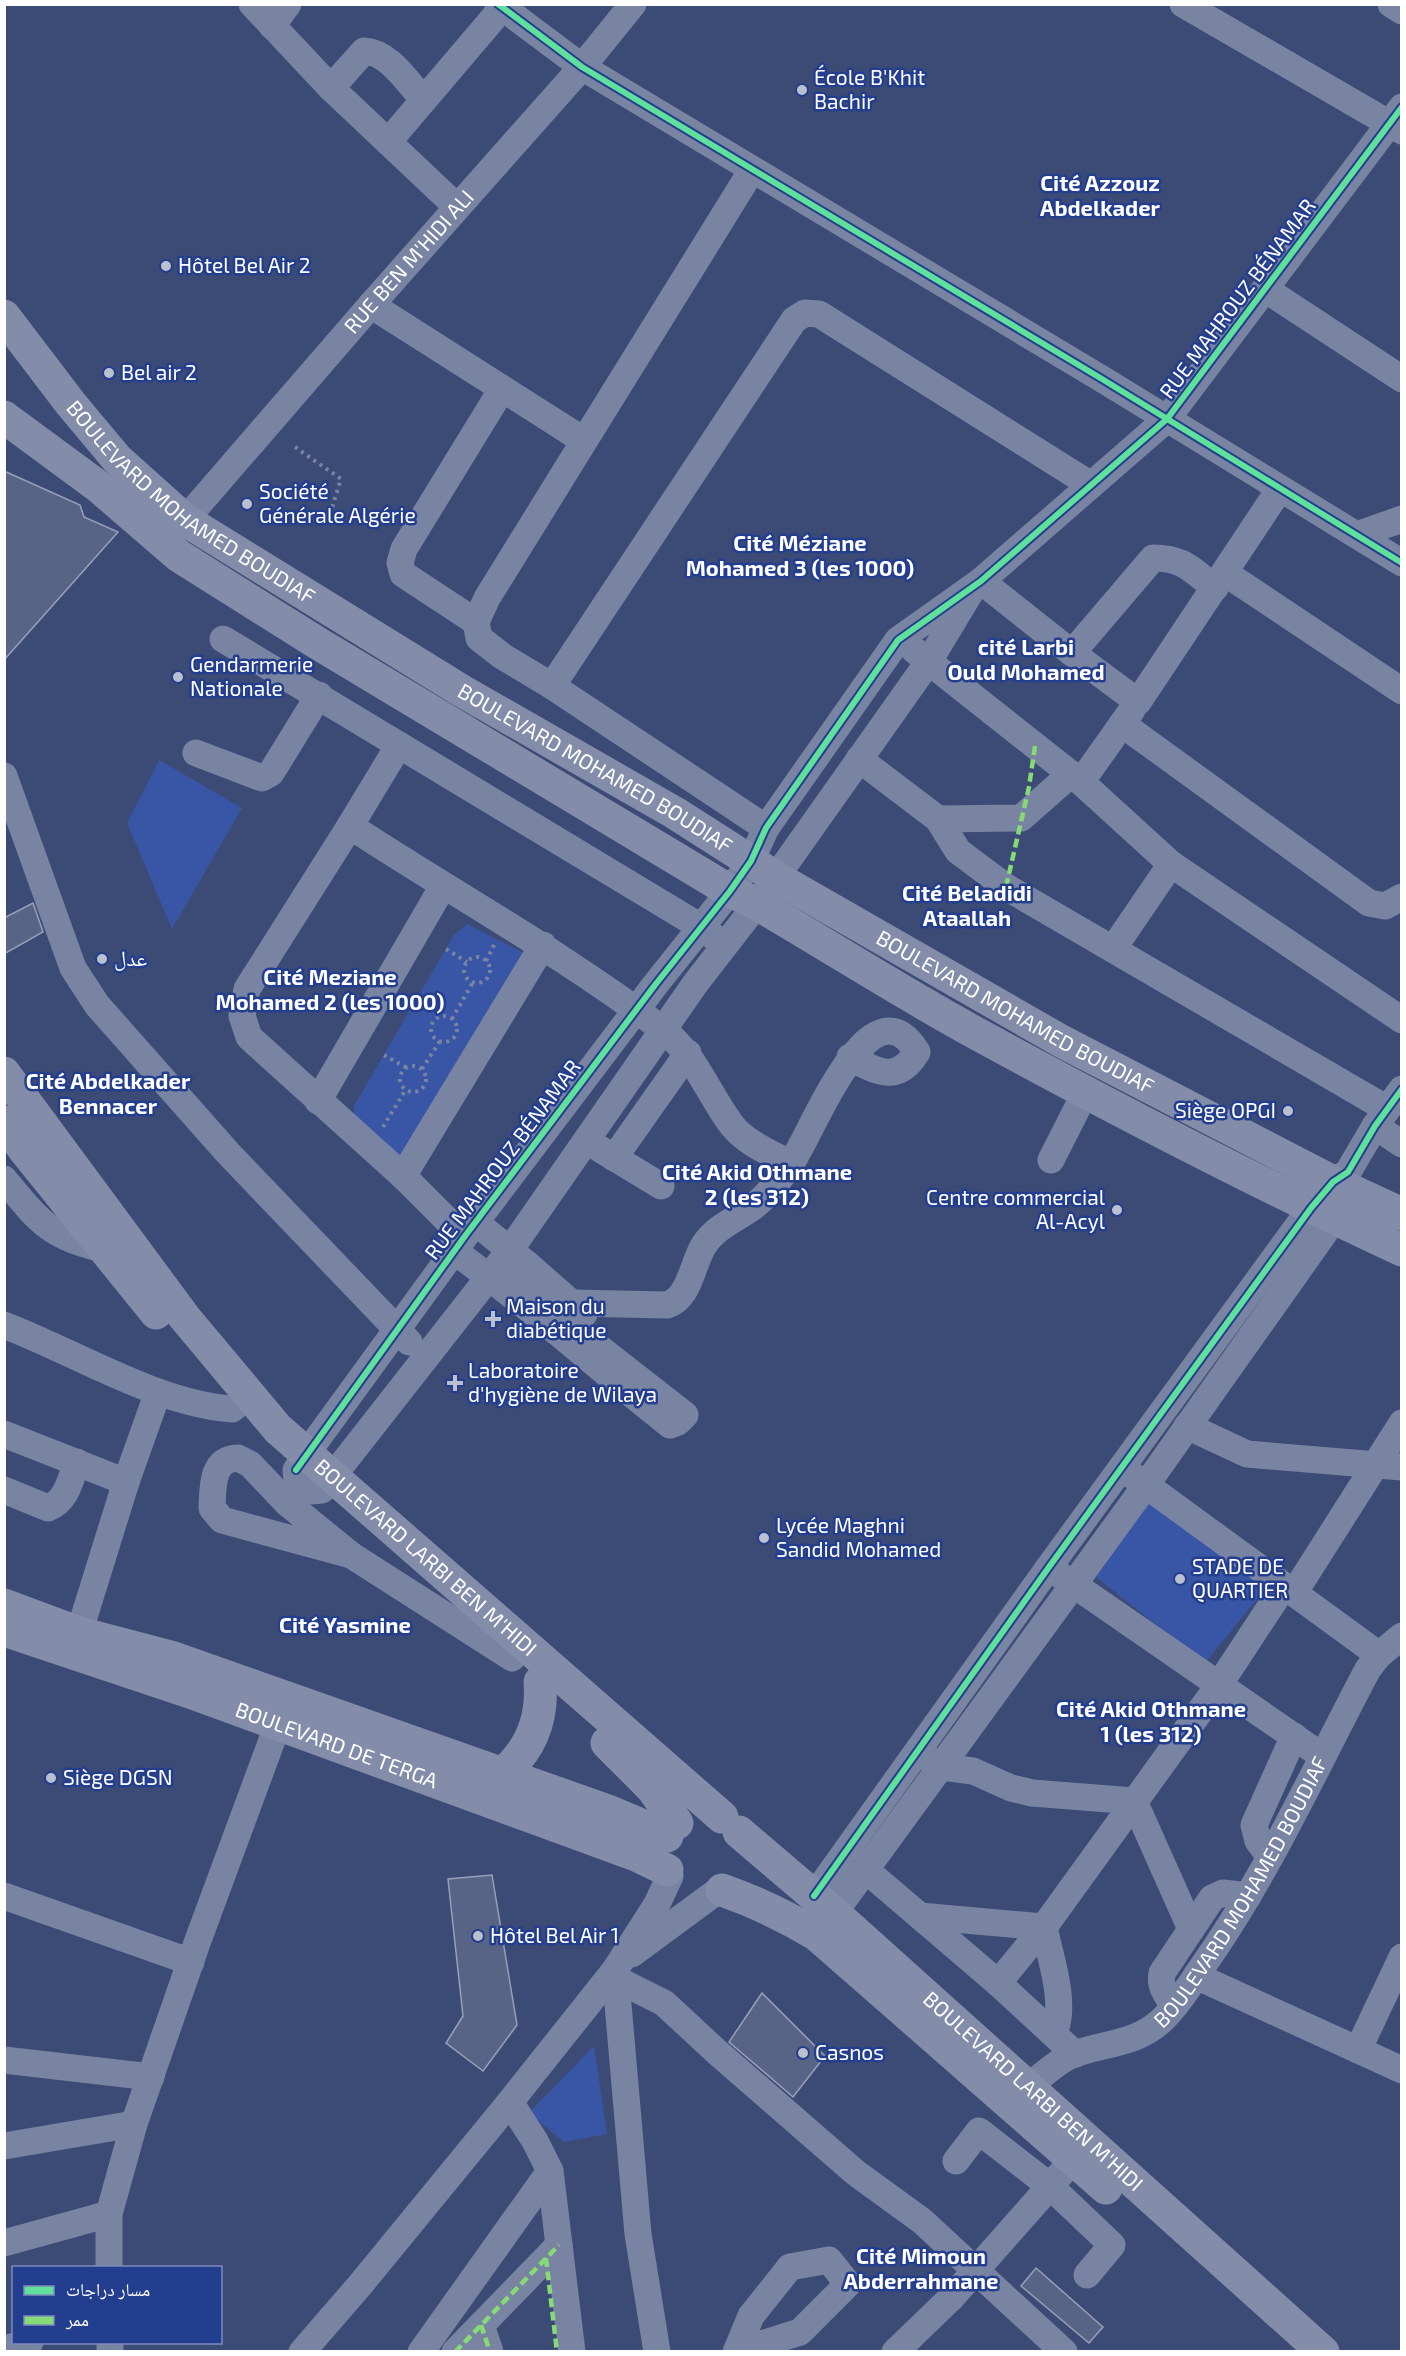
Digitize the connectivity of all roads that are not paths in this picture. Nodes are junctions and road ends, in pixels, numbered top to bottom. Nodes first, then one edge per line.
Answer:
1 (252, 4) edge
2 (288, 4) edge
3 (633, 4) edge
4 (1184, 4) edge
5 (1391, 4) edge
6 (500, 6) edge
7 (1401, 11) edge
8 (272, 26) junction
9 (582, 67) junction
10 (331, 88) junction
11 (423, 99) junction
12 (1398, 121) edge
13 (388, 142) junction
14 (752, 170) junction
15 (457, 207) junction
16 (1265, 289) junction
17 (371, 305) junction
18 (4, 316) edge
19 (1401, 379) edge
20 (502, 389) junction
21 (1167, 419) junction
22 (10, 425) edge
23 (583, 440) junction
24 (1091, 485) junction
25 (1279, 490) junction
26 (1401, 519) edge
27 (185, 520) junction
28 (1357, 535) junction
29 (160, 542) junction
30 (1401, 563) edge
31 (1220, 581) junction
32 (977, 584) junction
33 (476, 622) junction
34 (223, 639) dead end
35 (898, 640) junction
36 (1072, 653) junction
37 (929, 661) junction
38 (552, 686) junction
39 (1401, 691) edge
40 (320, 695) junction
41 (1138, 702) junction
42 (1122, 724) junction
43 (399, 745) junction
44 (196, 753) dead end
45 (860, 759) junction
46 (4, 776) edge
47 (1076, 778) junction
48 (938, 819) junction
49 (350, 826) junction
50 (766, 828) junction
51 (1171, 864) junction
52 (763, 869) junction
53 (443, 886) junction
54 (1401, 897) edge
55 (744, 898) junction
56 (701, 927) junction
57 (543, 945) junction
58 (725, 946) junction
59 (1113, 949) junction
60 (636, 1011) junction
61 (1401, 1020) edge
62 (664, 1030) junction
63 (688, 1053) junction
64 (850, 1057) dead end
65 (4, 1073) edge
66 (1086, 1091) junction
67 (318, 1101) junction
68 (1388, 1108) edge
69 (559, 1113) junction
70 (4, 1122) edge
71 (587, 1139) junction
72 (1401, 1144) edge
73 (614, 1158) junction
74 (1051, 1160) dead end
75 (791, 1164) junction
76 (404, 1176) junction
77 (4, 1179) edge
78 (661, 1186) dead end
79 (1335, 1194) junction
80 (1401, 1214) edge
81 (461, 1233) junction
82 (103, 1248) junction
83 (1401, 1250) edge
84 (1296, 1251) junction
85 (511, 1273) junction
86 (572, 1303) junction
87 (4, 1325) edge
88 (396, 1330) junction
89 (424, 1357) junction
90 (158, 1392) junction
91 (241, 1402) junction
92 (1401, 1423) edge
93 (1187, 1426) junction
94 (4, 1434) edge
95 (77, 1462) junction
96 (1374, 1464) junction
97 (1401, 1467) edge
98 (1121, 1468) junction
99 (307, 1480) junction
100 (126, 1482) junction
101 (1146, 1485) junction
102 (4, 1490) edge
103 (351, 1555) junction
104 (1049, 1567) junction
105 (1072, 1584) junction
106 (1289, 1590) junction
107 (4, 1605) edge
108 (4, 1630) edge
109 (79, 1633) junction
110 (1401, 1636) edge
111 (1379, 1655) junction
112 (512, 1658) junction
113 (540, 1682) junction
114 (1219, 1685) junction
115 (283, 1711) junction
116 (937, 1725) junction
117 (1294, 1736) junction
118 (959, 1742) junction
119 (919, 1751) junction
120 (1322, 1756) junction
121 (942, 1767) junction
122 (973, 1771) junction
123 (502, 1774) junction
124 (1134, 1801) junction
125 (730, 1824) junction
126 (672, 1829) junction
127 (845, 1852) junction
128 (1270, 1857) junction
129 (867, 1870) junction
130 (669, 1873) junction
131 (719, 1891) junction
132 (4, 1896) edge
133 (1248, 1896) junction
134 (822, 1915) junction
135 (920, 1916) junction
136 (1044, 1927) junction
137 (1191, 1929) junction
138 (1401, 1957) edge
139 (191, 1962) junction
140 (618, 1970) junction
141 (1196, 1976) junction
142 (998, 1983) junction
143 (1174, 2006) junction
144 (1054, 2032) junction
145 (1358, 2050) junction
146 (1075, 2054) junction
147 (4, 2060) edge
148 (1401, 2070) edge
149 (151, 2078) junction
150 (1028, 2087) junction
151 (510, 2102) junction
152 (134, 2124) junction
153 (4, 2146) edge
154 (1074, 2159) junction
155 (956, 2161) dead end
156 (550, 2171) junction
157 (1051, 2187) junction
158 (109, 2214) junction
159 (4, 2243) edge
160 (552, 2252) junction
161 (109, 2266) edge
162 (974, 2271) junction
163 (1087, 2275) dead end
164 (481, 2325) junction
165 (26, 2344) edge
166 (4, 2349) edge
167 (302, 2352) edge
168 (421, 2352) edge
169 (455, 2352) edge
170 (490, 2352) edge
171 (557, 2352) edge
172 (572, 2352) edge
173 (657, 2352) edge
174 (896, 2352) edge
175 (1064, 2352) edge
176 (1292, 2352) edge
177 (1323, 2352) edge

1 - 8 street
2 - 8 street
3 - 9 street, RUE BEN M'HIDI ALI
4 - 12 street
5 - 7 street
6 - 9 street
6 - 11 street
8 - 10 street
9 - 14 street
9 - 15 street, RUE BEN M'HIDI ALI
10 - 11 street
10 - 13 street
11 - 13 street
12 - 16 street, RUE MAHROUZ BÉNAMAR
13 - 15 street
14 - 21 street
14 - 23 street
15 - 17 street, RUE BEN M'HIDI ALI
16 - 19 street
16 - 21 street, RUE MAHROUZ BÉNAMAR
17 - 20 street
17 - 27 street, RUE BEN M'HIDI ALI
18 - 27 main road, BOULEVARD MOHAMED BOUDIAF
20 - 23 street
20 - 33 street
21 - 24 street, RUE MAHROUZ BÉNAMAR
21 - 25 street
22 - 29 main road, BOULEVARD MOHAMED BOUDIAF
23 - 33 street
24 - 32 street, RUE MAHROUZ BÉNAMAR
24 - 38 street
25 - 28 street
25 - 31 street
26 - 28 street
27 - 29 street, RUE BEN M'HIDI ALI
27 - 52 main road, BOULEVARD MOHAMED BOUDIAF
28 - 30 street
29 - 55 main road, BOULEVARD MOHAMED BOUDIAF
31 - 36 street
31 - 39 street
31 - 41 street
32 - 35 street
32 - 36 street
32 - 37 street
33 - 38 street
34 - 40 street
35 - 37 street
35 - 50 street
36 - 41 street
37 - 45 street
37 - 47 street
38 - 50 street
40 - 43 street
40 - 44 street
41 - 42 street
42 - 47 street
42 - 54 street
43 - 49 street
43 - 56 street
45 - 48 street
45 - 52 street
46 - 88 street
47 - 48 street
47 - 51 street
48 - 59 street
49 - 53 street
49 - 67 street
50 - 52 street
51 - 59 street
51 - 61 street
52 - 55 street
52 - 79 main road, BOULEVARD MOHAMED BOUDIAF
53 - 57 street
53 - 67 street
55 - 56 street, RUE MAHROUZ BÉNAMAR
55 - 58 street
55 - 66 main road, BOULEVARD MOHAMED BOUDIAF
56 - 58 street
56 - 60 street, RUE MAHROUZ BÉNAMAR
57 - 60 street
57 - 76 street
58 - 62 street
59 - 68 street
60 - 62 street
60 - 69 street, RUE MAHROUZ BÉNAMAR
62 - 63 street
62 - 71 street
63 - 73 street
63 - 75 street
64 - 75 street
65 - 91 main road, BOULEVARD LARBI BEN M'HIDI
66 - 74 street
66 - 79 main road, BOULEVARD MOHAMED BOUDIAF
67 - 76 street
68 - 72 street
68 - 79 street
69 - 71 street
69 - 81 street, RUE MAHROUZ BÉNAMAR
70 - 82 main road, BOULEVARD LARBI BEN M'HIDI
71 - 73 street
71 - 85 street
73 - 78 street
75 - 86 street
76 - 81 street
77 - 82 street
79 - 80 main road, BOULEVARD MOHAMED BOUDIAF
79 - 83 main road, BOULEVARD MOHAMED BOUDIAF
79 - 84 street
81 - 85 street
81 - 88 street, RUE MAHROUZ BÉNAMAR
82 - 91 main road, BOULEVARD LARBI BEN M'HIDI
84 - 93 street
84 - 98 street
85 - 86 street
85 - 86 street
85 - 89 street
87 - 90 street
88 - 89 street
88 - 99 street, RUE MAHROUZ BÉNAMAR
89 - 99 street
90 - 91 street
90 - 100 street
91 - 99 main road, BOULEVARD LARBI BEN M'HIDI
92 - 96 street
93 - 96 street
93 - 101 street
94 - 95 street
95 - 100 street
95 - 102 street
96 - 97 street
96 - 106 street
98 - 101 street
98 - 104 street
99 - 103 street
99 - 103 street
99 - 112 main road, BOULEVARD LARBI BEN M'HIDI
99 - 125 main road, BOULEVARD LARBI BEN M'HIDI
100 - 109 street
101 - 105 street
101 - 106 street
103 - 112 street
104 - 105 street
104 - 116 street
105 - 114 street
105 - 118 street
106 - 111 street
106 - 114 street
107 - 109 main road, BOULEVARD DE TERGA
108 - 115 main road, BOULEVARD DE TERGA
109 - 115 main road, BOULEVARD DE TERGA
110 - 111 street, BOULEVARD MOHAMED BOUDIAF
111 - 120 street, BOULEVARD MOHAMED BOUDIAF
112 - 113 main road, BOULEVARD LARBI BEN M'HIDI
113 - 123 main road
113 - 126 main road, BOULEVARD LARBI BEN M'HIDI
114 - 117 street
114 - 124 street
115 - 123 main road, BOULEVARD DE TERGA
115 - 130 main road, BOULEVARD DE TERGA
115 - 139 street
116 - 118 street
116 - 119 street
117 - 120 street
117 - 128 street
118 - 121 street
118 - 122 street
119 - 121 street
119 - 127 street
120 - 128 street, BOULEVARD MOHAMED BOUDIAF
121 - 122 street
121 - 129 street
122 - 124 street
123 - 126 main road, BOULEVARD DE TERGA
124 - 136 street
124 - 137 street
125 - 126 main road
125 - 131 main road
125 - 134 main road, BOULEVARD LARBI BEN M'HIDI
126 - 130 main road
127 - 129 street
127 - 134 street
128 - 133 street, BOULEVARD MOHAMED BOUDIAF
129 - 134 street
129 - 135 street
130 - 131 main road
130 - 140 street
131 - 134 main road, BOULEVARD LARBI BEN M'HIDI
131 - 140 street
132 - 139 street
133 - 137 street
133 - 141 street, BOULEVARD MOHAMED BOUDIAF
134 - 150 main road, BOULEVARD LARBI BEN M'HIDI
134 - 154 main road, BOULEVARD LARBI BEN M'HIDI
135 - 136 street
135 - 142 street
136 - 142 street
136 - 144 street
137 - 143 street
138 - 145 street
139 - 149 street
140 - 151 street
140 - 162 street
140 - 173 street
141 - 143 street, BOULEVARD MOHAMED BOUDIAF
141 - 145 street
142 - 144 street
143 - 146 street, BOULEVARD MOHAMED BOUDIAF
144 - 146 street
145 - 148 street
146 - 150 street, BOULEVARD MOHAMED BOUDIAF
147 - 149 street
149 - 152 street
150 - 177 main road, BOULEVARD LARBI BEN M'HIDI
151 - 156 street
151 - 167 street
152 - 153 street
152 - 158 street
154 - 157 street
154 - 176 main road, BOULEVARD LARBI BEN M'HIDI
155 - 157 street
156 - 160 street
156 - 168 street
157 - 162 street
157 - 163 street
158 - 159 street
158 - 161 street
160 - 164 street
160 - 171 street
160 - 172 street
162 - 174 street
162 - 175 street
164 - 169 street
164 - 170 street
165 - 166 street

